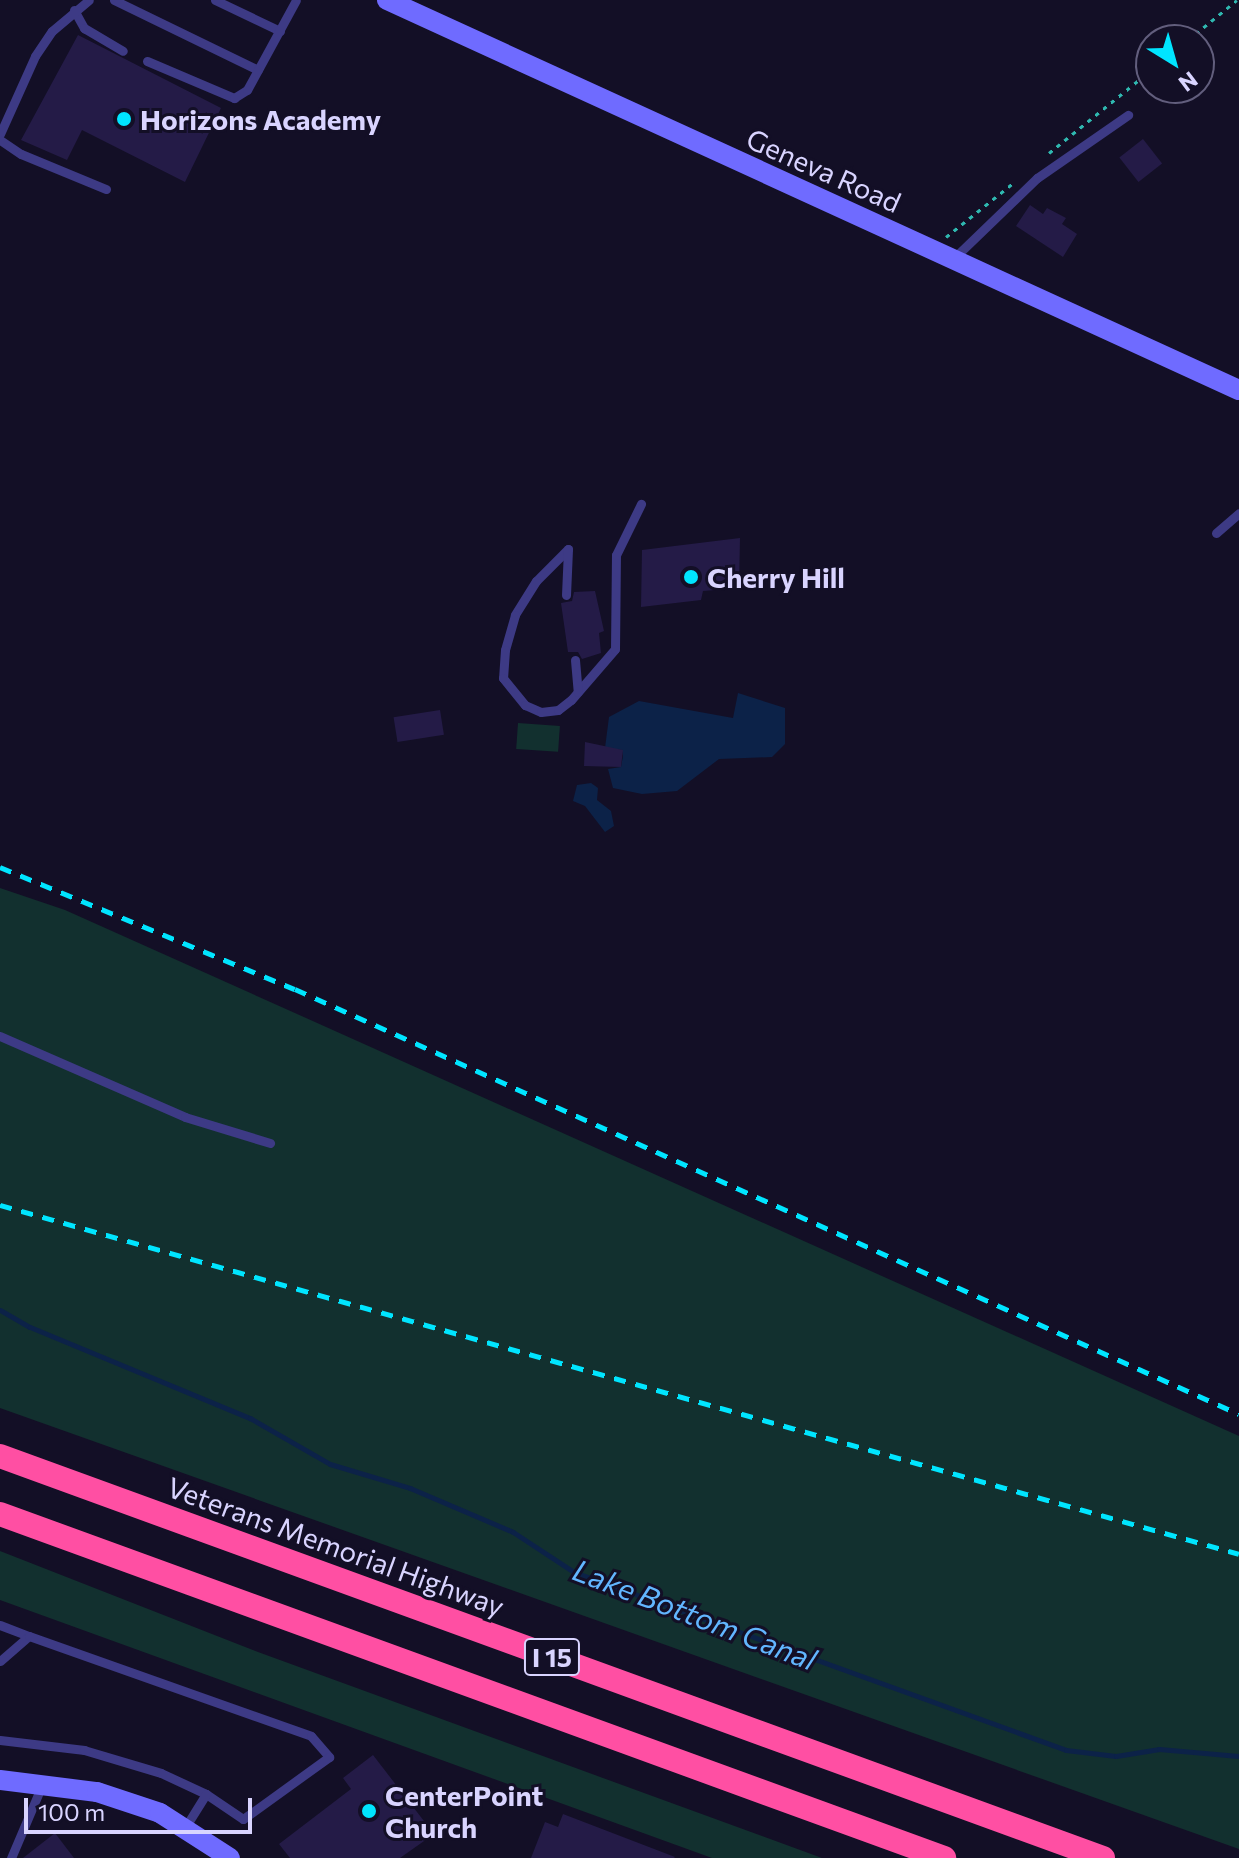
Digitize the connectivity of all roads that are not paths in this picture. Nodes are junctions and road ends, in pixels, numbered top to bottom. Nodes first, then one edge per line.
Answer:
1 (89, 0) edge
2 (114, 0) edge
3 (215, 0) edge
4 (296, 0) edge
5 (387, 0) edge
6 (74, 10) junction
7 (280, 31) junction
8 (123, 51) dead end
9 (147, 61) dead end
10 (258, 70) junction
11 (1128, 115) dead end
12 (0, 137) edge
13 (106, 189) dead end
14 (953, 259) junction
15 (1239, 390) edge
16 (641, 504) dead end
17 (1239, 513) edge
18 (1216, 533) dead end
19 (566, 595) dead end
20 (575, 660) dead end
21 (578, 692) junction
22 (0, 1036) edge
23 (270, 1143) dead end
24 (0, 1456) edge
25 (0, 1514) edge
26 (0, 1625) edge
27 (29, 1636) junction
28 (0, 1661) edge
29 (0, 1740) edge
30 (0, 1780) edge
31 (42, 1785) junction
32 (206, 1794) junction
33 (185, 1827) junction
34 (11, 1858) edge
35 (230, 1858) edge
36 (944, 1858) edge
37 (1103, 1858) edge

1 - 6 lane
2 - 10 lane
3 - 7 lane
4 - 7 lane
5 - 14 main road, Geneva Road
6 - 8 lane
6 - 12 lane
7 - 10 lane
9 - 10 lane
11 - 14 lane
12 - 13 lane
14 - 15 main road, Geneva Road
16 - 21 lane
17 - 18 lane
19 - 21 lane
20 - 21 lane
22 - 23 lane
24 - 37 highway, Veterans Memorial Highway / I 15
25 - 36 highway, I 15
26 - 27 lane
27 - 28 lane
27 - 32 lane
29 - 32 lane
30 - 31 main road
31 - 33 main road
31 - 34 lane
32 - 33 lane
33 - 35 main road

